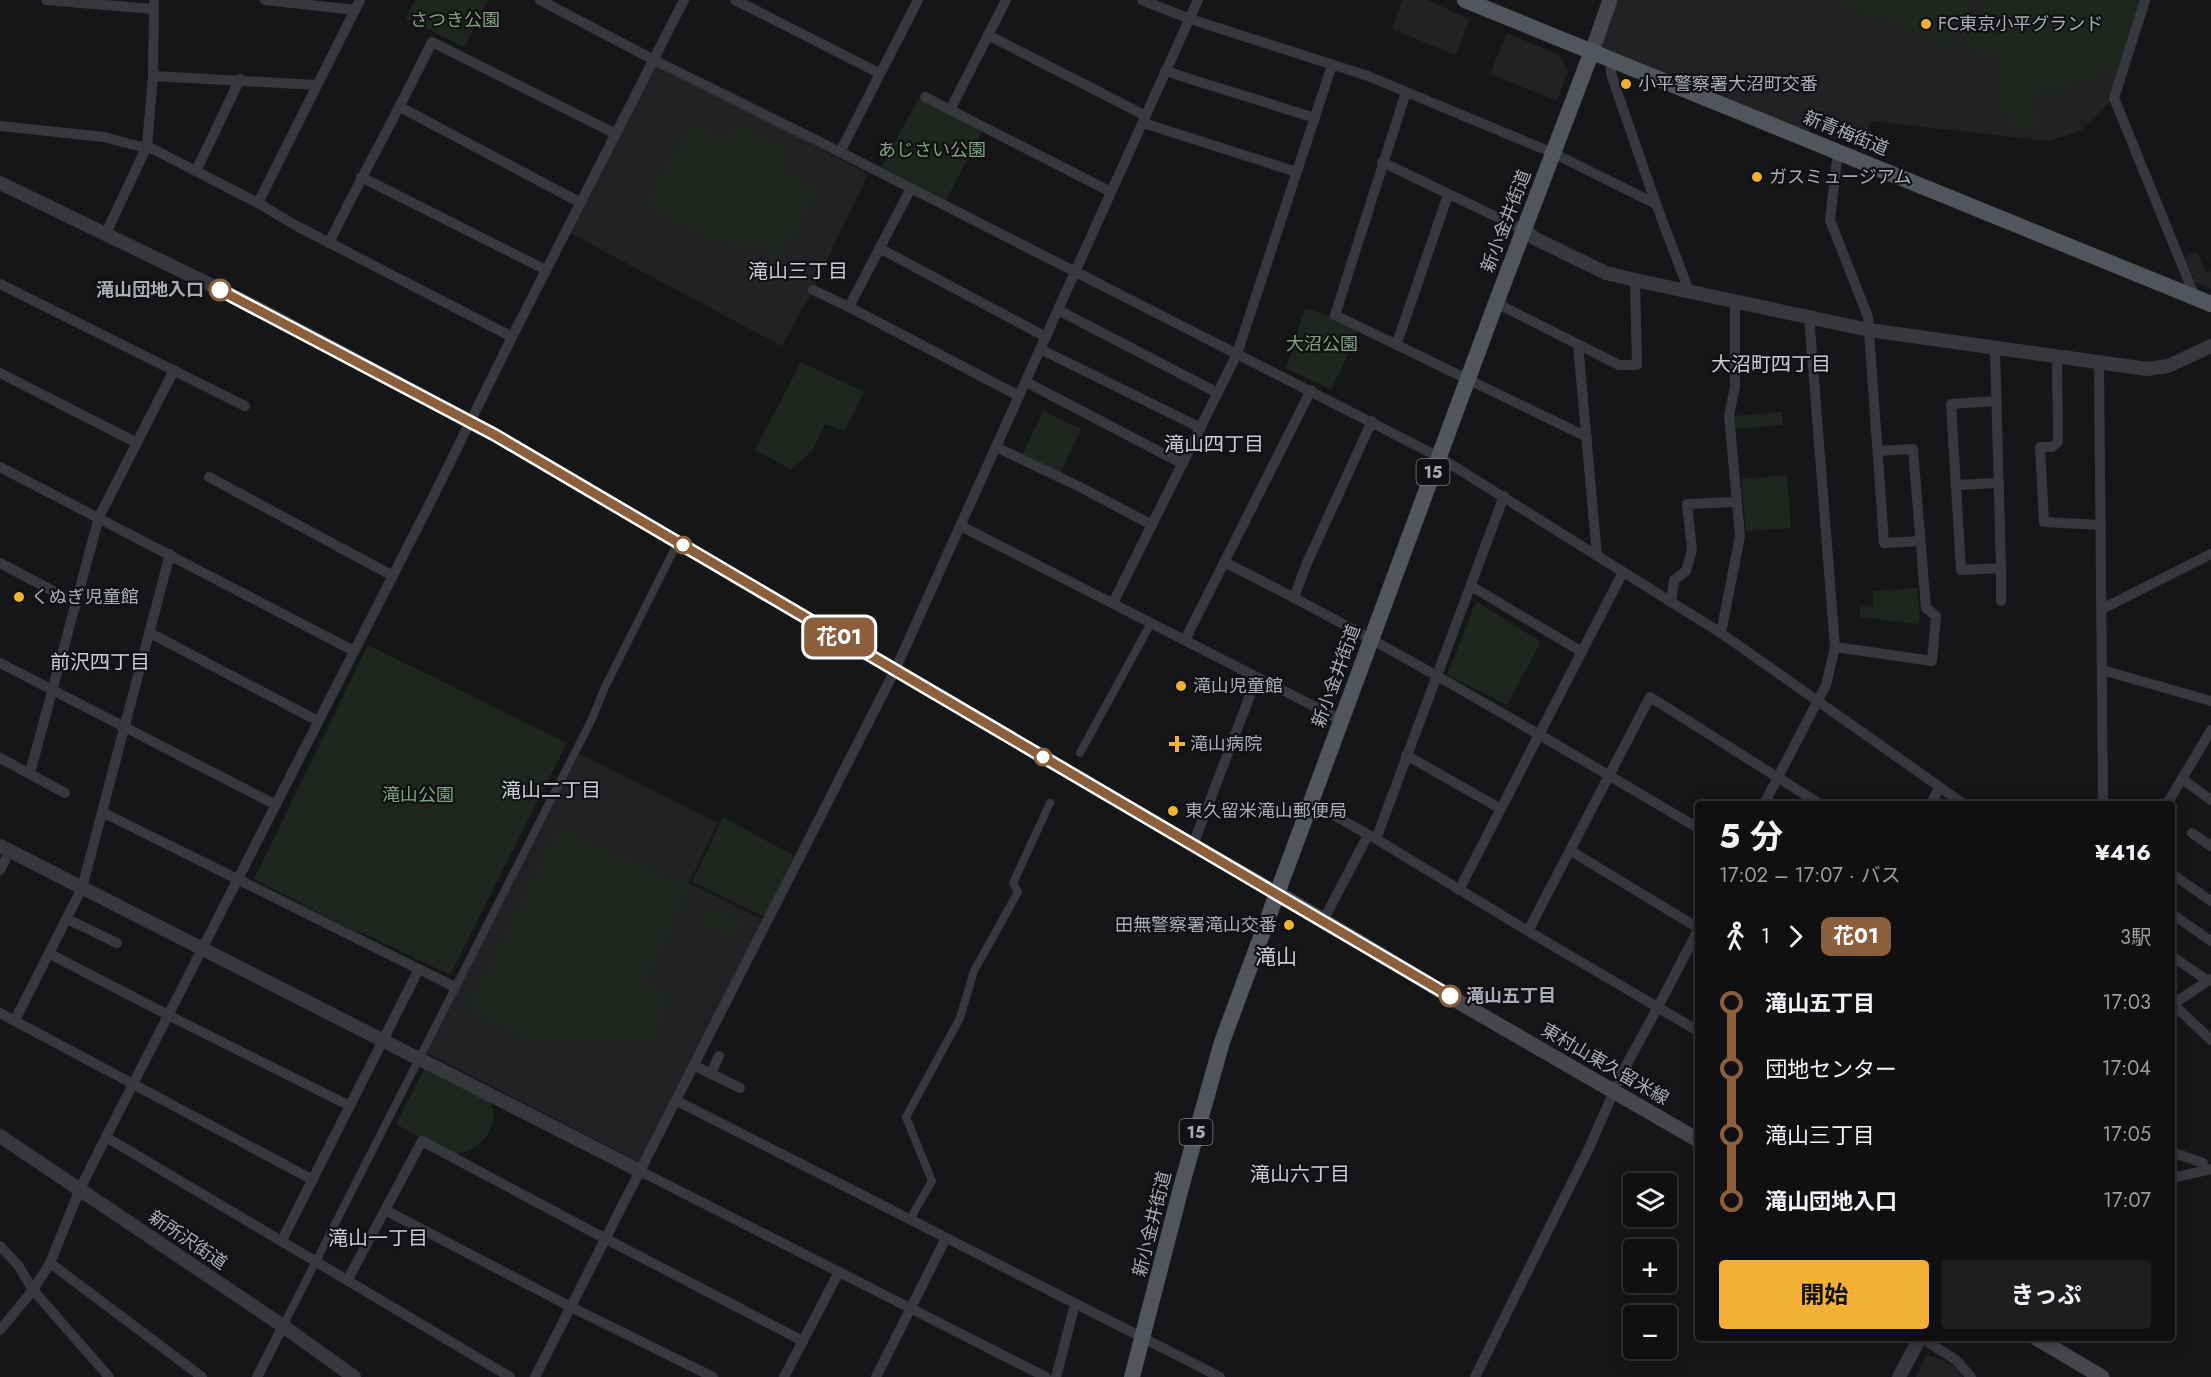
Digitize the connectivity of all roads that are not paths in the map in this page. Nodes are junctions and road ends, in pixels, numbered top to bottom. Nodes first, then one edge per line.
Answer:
1 (46, 0) edge
2 (265, 0) edge
3 (540, 0) edge
4 (684, 0) edge
5 (735, 0) edge
6 (918, 0) edge
7 (1006, 0) edge
8 (1142, 0) edge
9 (1198, 0) edge
10 (1465, 0) edge
11 (1610, 0) edge
12 (2145, 0) edge
13 (154, 4) edge
14 (358, 5) edge
15 (1190, 19) junction
16 (988, 35) junction
17 (1592, 51) junction
18 (1609, 58) junction
19 (654, 60) junction
20 (1332, 65) junction
21 (1165, 71) junction
22 (879, 73) junction
23 (153, 76) junction
24 (240, 79) junction
25 (317, 85) junction
26 (1406, 92) junction
27 (925, 97) dead end
28 (400, 107) junction
29 (950, 110) junction
30 (1315, 118) junction
31 (1144, 119) junction
32 (0, 126) edge
33 (616, 134) junction
34 (147, 146) junction
35 (1838, 151) junction
36 (840, 152) junction
37 (1553, 153) junction
38 (1382, 162) junction
39 (196, 171) junction
40 (1297, 172) junction
41 (361, 177) junction
42 (0, 183) edge
43 (911, 188) junction
44 (1111, 192) junction
45 (1448, 195) junction
46 (581, 202) junction
47 (258, 203) junction
48 (1656, 204) junction
49 (1524, 230) junction
50 (105, 235) junction
51 (329, 243) junction
52 (881, 249) junction
53 (546, 270) junction
54 (1075, 272) junction
55 (1635, 280) junction
56 (0, 284) edge
57 (813, 290) dead end
58 (1689, 291) junction
59 (2195, 297) junction
60 (1735, 301) junction
61 (1496, 303) junction
62 (2211, 304) edge
63 (849, 307) junction
64 (1058, 310) junction
65 (1809, 316) junction
66 (1869, 330) junction
67 (512, 337) junction
68 (1046, 337) junction
69 (1397, 343) junction
70 (1578, 344) junction
71 (2211, 346) edge
72 (1995, 348) junction
73 (1040, 349) junction
74 (1237, 354) junction
75 (2057, 357) junction
76 (2099, 363) junction
77 (174, 370) junction
78 (0, 373) edge
79 (1467, 380) junction
80 (1026, 382) junction
81 (1311, 390) junction
82 (1218, 393) junction
83 (1019, 396) junction
84 (1996, 401) junction
85 (245, 406) dead end
86 (1372, 421) junction
87 (471, 422) junction
88 (1201, 428) junction
89 (1587, 437) junction
90 (137, 443) junction
91 (996, 447) junction
92 (1878, 451) junction
93 (1439, 456) junction
94 (1183, 464) junction
95 (0, 467) edge
96 (210, 477) dead end
97 (1998, 483) junction
98 (1956, 485) junction
99 (1504, 496) junction
100 (1736, 502) junction
101 (99, 517) junction
102 (1152, 525) junction
103 (2101, 525) junction
104 (961, 526) junction
105 (1920, 541) junction
106 (678, 542) junction
107 (170, 554) junction
108 (2211, 554) edge
109 (1597, 556) junction
110 (1224, 562) junction
111 (0, 563) edge
112 (2001, 568) junction
113 (1623, 572) junction
114 (393, 576) junction
115 (1471, 586) junction
116 (1294, 597) junction
117 (2001, 601) dead end
118 (1671, 602) junction
119 (76, 603) junction
120 (1113, 603) junction
121 (2102, 609) junction
122 (1151, 623) junction
123 (150, 633) junction
124 (1721, 633) junction
125 (1371, 638) junction
126 (1185, 640) junction
127 (1836, 647) junction
128 (354, 651) junction
129 (1582, 652) junction
130 (0, 663) edge
131 (896, 670) junction
132 (2102, 670) junction
133 (1437, 674) junction
134 (1257, 677) junction
135 (52, 690) junction
136 (1818, 700) junction
137 (2211, 700) edge
138 (1341, 720) junction
139 (318, 721) junction
140 (125, 727) junction
141 (1539, 734) junction
142 (2209, 738) edge
143 (1080, 753) dead end
144 (1406, 755) junction
145 (0, 758) edge
146 (30, 773) junction
147 (1609, 775) junction
148 (1777, 778) junction
149 (2182, 779) junction
150 (1939, 788) junction
151 (65, 793) dead end
152 (2211, 800) edge
153 (1766, 801) edge
154 (1815, 801) edge
155 (1932, 801) edge
156 (1959, 801) edge
157 (2103, 801) edge
158 (2170, 801) edge
159 (1310, 802) junction
160 (1050, 803) dead end
161 (276, 805) junction
162 (1501, 809) junction
163 (102, 812) junction
164 (1695, 826) edge
165 (2192, 833) dead end
166 (1372, 837) junction
167 (1193, 845) junction
168 (2211, 846) edge
169 (5, 849) edge
170 (1571, 851) junction
171 (0, 870) edge
172 (2175, 876) edge
173 (238, 879) junction
174 (82, 888) junction
175 (1459, 890) junction
176 (1276, 892) junction
177 (2211, 901) edge
178 (2175, 916) edge
179 (67, 919) junction
180 (1323, 921) junction
181 (1695, 927) edge
182 (1528, 931) junction
183 (1695, 935) edge
184 (2211, 941) edge
185 (117, 943) dead end
186 (202, 948) junction
187 (50, 954) junction
188 (2175, 958) edge
189 (419, 969) junction
190 (2209, 980) edge
191 (455, 987) junction
192 (2175, 1002) edge
193 (2175, 1005) edge
194 (1659, 1007) junction
195 (0, 1013) edge
196 (168, 1016) junction
197 (15, 1020) junction
198 (1695, 1029) edge
199 (2211, 1040) edge
200 (383, 1041) junction
201 (719, 1056) dead end
202 (418, 1059) junction
203 (695, 1066) junction
204 (711, 1073) junction
205 (133, 1083) junction
206 (740, 1088) dead end
207 (1614, 1091) junction
208 (677, 1101) junction
209 (350, 1106) junction
210 (0, 1136) edge
211 (106, 1137) junction
212 (1695, 1138) edge
213 (2175, 1153) edge
214 (2207, 1165) edge
215 (640, 1171) junction
216 (2175, 1177) edge
217 (313, 1180) junction
218 (80, 1189) junction
219 (385, 1210) junction
220 (910, 1219) junction
221 (946, 1238) junction
222 (606, 1239) junction
223 (282, 1240) junction
224 (0, 1246) edge
225 (316, 1260) junction
226 (50, 1263) junction
227 (839, 1272) junction
228 (348, 1279) junction
229 (33, 1290) junction
230 (1075, 1304) junction
231 (571, 1307) junction
232 (911, 1308) junction
233 (283, 1326) junction
234 (0, 1330) edge
235 (1143, 1339) junction
236 (803, 1341) junction
237 (1918, 1341) edge
238 (1925, 1341) edge
239 (2041, 1341) edge
240 (1204, 1373) edge
241 (109, 1377) edge
242 (202, 1377) edge
243 (257, 1377) edge
244 (354, 1377) edge
245 (510, 1377) edge
246 (535, 1377) edge
247 (713, 1377) edge
248 (784, 1377) edge
249 (876, 1377) edge
250 (1046, 1377) edge
251 (1056, 1377) edge
252 (1132, 1377) edge
253 (1220, 1377) edge
254 (1474, 1377) edge
255 (1899, 1377) edge
256 (1971, 1377) edge
257 (2102, 1377) edge

1 - 13 street
2 - 14 street
3 - 19 street
4 - 19 street
5 - 22 street
6 - 22 street
7 - 16 street
8 - 15 street
9 - 15 street
10 - 17 main road, 新青梅街道
11 - 17 main road, 新小金井街道
12 - 59 street
13 - 23 street
14 - 25 street
15 - 20 street
15 - 21 street
16 - 29 street
16 - 31 street
17 - 18 main road, 新青梅街道
17 - 37 main road, 新小金井街道 / 15
18 - 35 main road, 新青梅街道
18 - 48 street
19 - 33 street
19 - 36 street
20 - 26 street
20 - 30 street
21 - 30 street
21 - 31 street
22 - 36 street
23 - 24 street
23 - 34 street
24 - 25 street
24 - 39 street
25 - 47 street
26 - 37 street
26 - 38 street
27 - 29 street
28 - 33 street
28 - 41 street
28 - 46 street
29 - 44 street
30 - 40 street
31 - 40 street
31 - 44 street
32 - 34 street
33 - 46 street
34 - 39 street
34 - 50 street
35 - 59 main road, 新青梅街道
35 - 66 street
36 - 43 street
37 - 48 street
37 - 49 main road, 新小金井街道 / 15
38 - 45 street
38 - 69 street
39 - 47 street
40 - 74 street
41 - 51 street
41 - 53 street
42 - 50 street
43 - 52 street
43 - 54 street
44 - 54 street
45 - 49 street
45 - 69 street
46 - 53 street
47 - 51 street
48 - 58 street
49 - 55 street
49 - 61 main road, 新小金井街道 / 15
50 - 87 street
51 - 67 street
52 - 63 street
52 - 68 street
53 - 67 street
54 - 64 street
54 - 74 street
55 - 58 street
55 - 70 street
56 - 77 street
57 - 63 street
58 - 60 street
59 - 62 main road, 新青梅街道
60 - 65 street
60 - 100 street
61 - 70 street
61 - 79 main road, 新小金井街道 / 15
63 - 83 street
64 - 68 street
64 - 82 street
65 - 66 street
65 - 127 street
66 - 72 street
66 - 92 street
67 - 87 street
68 - 73 street
69 - 79 street
70 - 89 street
71 - 76 street
72 - 75 street
72 - 84 street
73 - 80 street
73 - 88 street
74 - 81 street
74 - 82 street
75 - 76 street
75 - 103 street
76 - 103 street
77 - 85 street
77 - 90 street
78 - 90 street
79 - 89 street
79 - 93 main road, 新小金井街道 / 15
80 - 83 street
80 - 94 street
81 - 86 street
81 - 110 street
82 - 88 street
83 - 91 street
84 - 97 street
84 - 98 street
86 - 93 street
86 - 116 street
87 - 106 street
87 - 114 street
88 - 94 street
89 - 109 street
90 - 101 street
91 - 102 street
91 - 104 street
92 - 105 street
92 - 105 street
93 - 99 street
93 - 125 main road, 新小金井街道 / 15
94 - 102 street
95 - 101 street
96 - 114 street
97 - 98 street
97 - 112 street
98 - 112 street
99 - 109 street
99 - 115 street
100 - 118 street
100 - 124 street
101 - 107 street
101 - 119 street
102 - 120 street
103 - 121 street
104 - 120 street
104 - 131 street
105 - 127 street
106 - 131 street
106 - 191 street
107 - 123 street
107 - 128 street
108 - 121 street
109 - 113 street
110 - 116 street
110 - 126 street
111 - 119 street
112 - 117 street
113 - 118 street
113 - 129 street
114 - 128 street
115 - 129 street
115 - 133 street
116 - 125 street
118 - 124 street
119 - 135 street
120 - 122 street
121 - 132 street
122 - 126 street
122 - 143 street
123 - 139 street
123 - 140 street
124 - 136 street
125 - 133 street
125 - 138 main road, 新小金井街道 / 15
126 - 134 street
127 - 136 street
128 - 139 street
129 - 141 street
130 - 135 street
131 - 167 street
131 - 203 street
132 - 137 street
132 - 157 street
133 - 141 street
133 - 144 street
134 - 138 street
134 - 167 street
135 - 140 street
135 - 146 street
136 - 148 street
136 - 150 street
138 - 159 main road, 新小金井街道 / 15
139 - 161 street
140 - 161 street
140 - 163 street
141 - 147 street
141 - 162 street
142 - 149 street
144 - 162 street
144 - 166 street
145 - 146 street
146 - 151 street
147 - 148 street
147 - 164 street
147 - 170 street
148 - 153 street
148 - 154 street
149 - 152 street
149 - 158 street
150 - 155 street
150 - 156 street
159 - 166 street
159 - 176 main road, 新小金井街道 / 15
160 - 220 street
161 - 173 street
162 - 175 street
163 - 173 street
163 - 174 street
165 - 168 street
166 - 175 street
166 - 180 street
167 - 176 street
169 - 171 street
169 - 174 street
170 - 181 street
170 - 182 street
172 - 177 street
173 - 186 street
173 - 189 street
174 - 179 street
174 - 186 street
175 - 182 street
176 - 180 main road, 東村山東久留米線
176 - 235 main road, 新小金井街道 / 15
178 - 184 street
179 - 185 street
179 - 187 street
180 - 207 main road, 東村山東久留米線
182 - 194 street
183 - 194 street
186 - 196 street
186 - 200 street
187 - 196 street
187 - 197 street
188 - 190 street
189 - 191 street
189 - 200 street
190 - 192 street
191 - 202 street
193 - 199 street
194 - 198 street
194 - 207 street
195 - 197 street
196 - 205 street
196 - 209 street
197 - 205 street
200 - 202 street
200 - 209 street
201 - 204 street
202 - 215 street
202 - 225 street
203 - 204 street
203 - 208 street
204 - 206 street
205 - 211 street
205 - 217 street
207 - 212 main road, 東村山東久留米線
207 - 254 street
208 - 215 street
208 - 220 street
209 - 217 street
210 - 218 street, 新所沢街道
211 - 218 street
211 - 223 street
213 - 214 street
214 - 216 street
215 - 222 street
215 - 227 street
217 - 223 street
218 - 226 street
218 - 233 street, 新所沢街道
219 - 222 street
219 - 228 street
219 - 231 street
220 - 221 street
221 - 230 street
221 - 232 street
222 - 231 street
222 - 236 street
223 - 225 street
224 - 229 street
225 - 228 street
225 - 233 street
226 - 229 street
226 - 242 street
227 - 232 street
227 - 236 street
228 - 245 street
229 - 234 street
229 - 241 street
230 - 235 street
230 - 251 street
231 - 246 street
231 - 247 street
232 - 249 street
232 - 250 street
233 - 243 street
233 - 244 street, 新所沢街道
235 - 240 street
235 - 252 main road, 新小金井街道 / 15
236 - 248 street
237 - 255 street
238 - 256 street
239 - 257 main road
240 - 253 street

